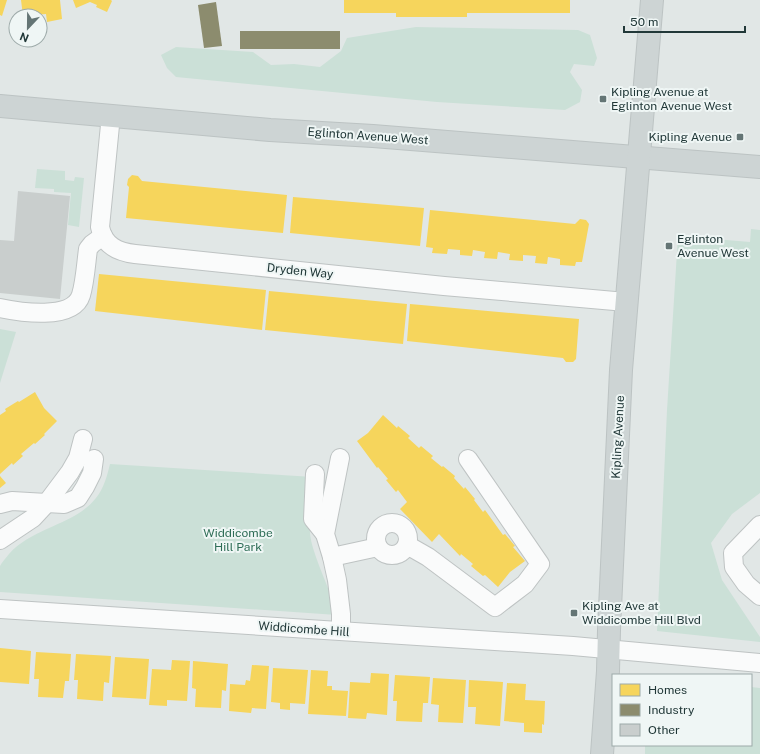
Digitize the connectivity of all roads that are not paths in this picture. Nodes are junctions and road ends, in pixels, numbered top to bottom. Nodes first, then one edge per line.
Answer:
1 (652, 0) edge
2 (0, 106) edge
3 (111, 115) junction
4 (640, 158) junction
5 (760, 167) edge
6 (103, 236) junction
7 (626, 302) junction
8 (0, 308) edge
9 (83, 439) dead end
10 (340, 458) dead end
11 (94, 459) dead end
12 (468, 459) dead end
13 (315, 474) dead end
14 (0, 504) edge
15 (46, 504) junction
16 (760, 525) edge
17 (325, 534) junction
18 (0, 540) edge
19 (407, 545) junction
20 (378, 547) junction
21 (332, 556) junction
22 (760, 596) edge
23 (0, 610) edge
24 (341, 631) junction
25 (608, 650) junction
26 (760, 663) edge
27 (602, 754) edge

1 - 4 main road, Kipling Avenue
2 - 3 main road, Eglinton Avenue West
3 - 4 main road, Eglinton Avenue West
3 - 6 street
4 - 5 main road, Eglinton Avenue West
4 - 7 main road, Kipling Avenue
6 - 7 street, Dryden Way
6 - 8 street
7 - 25 main road, Kipling Avenue
9 - 15 street
10 - 17 street
11 - 15 street
12 - 19 street
13 - 17 street
14 - 15 street
15 - 18 street
16 - 22 street
17 - 21 street
19 - 20 street
19 - 20 street
20 - 21 street
21 - 24 street
23 - 24 street, Widdicombe Hill
24 - 25 street, Widdicombe Hill
25 - 26 street, Widdicombe Hill
25 - 27 main road, Kipling Avenue

